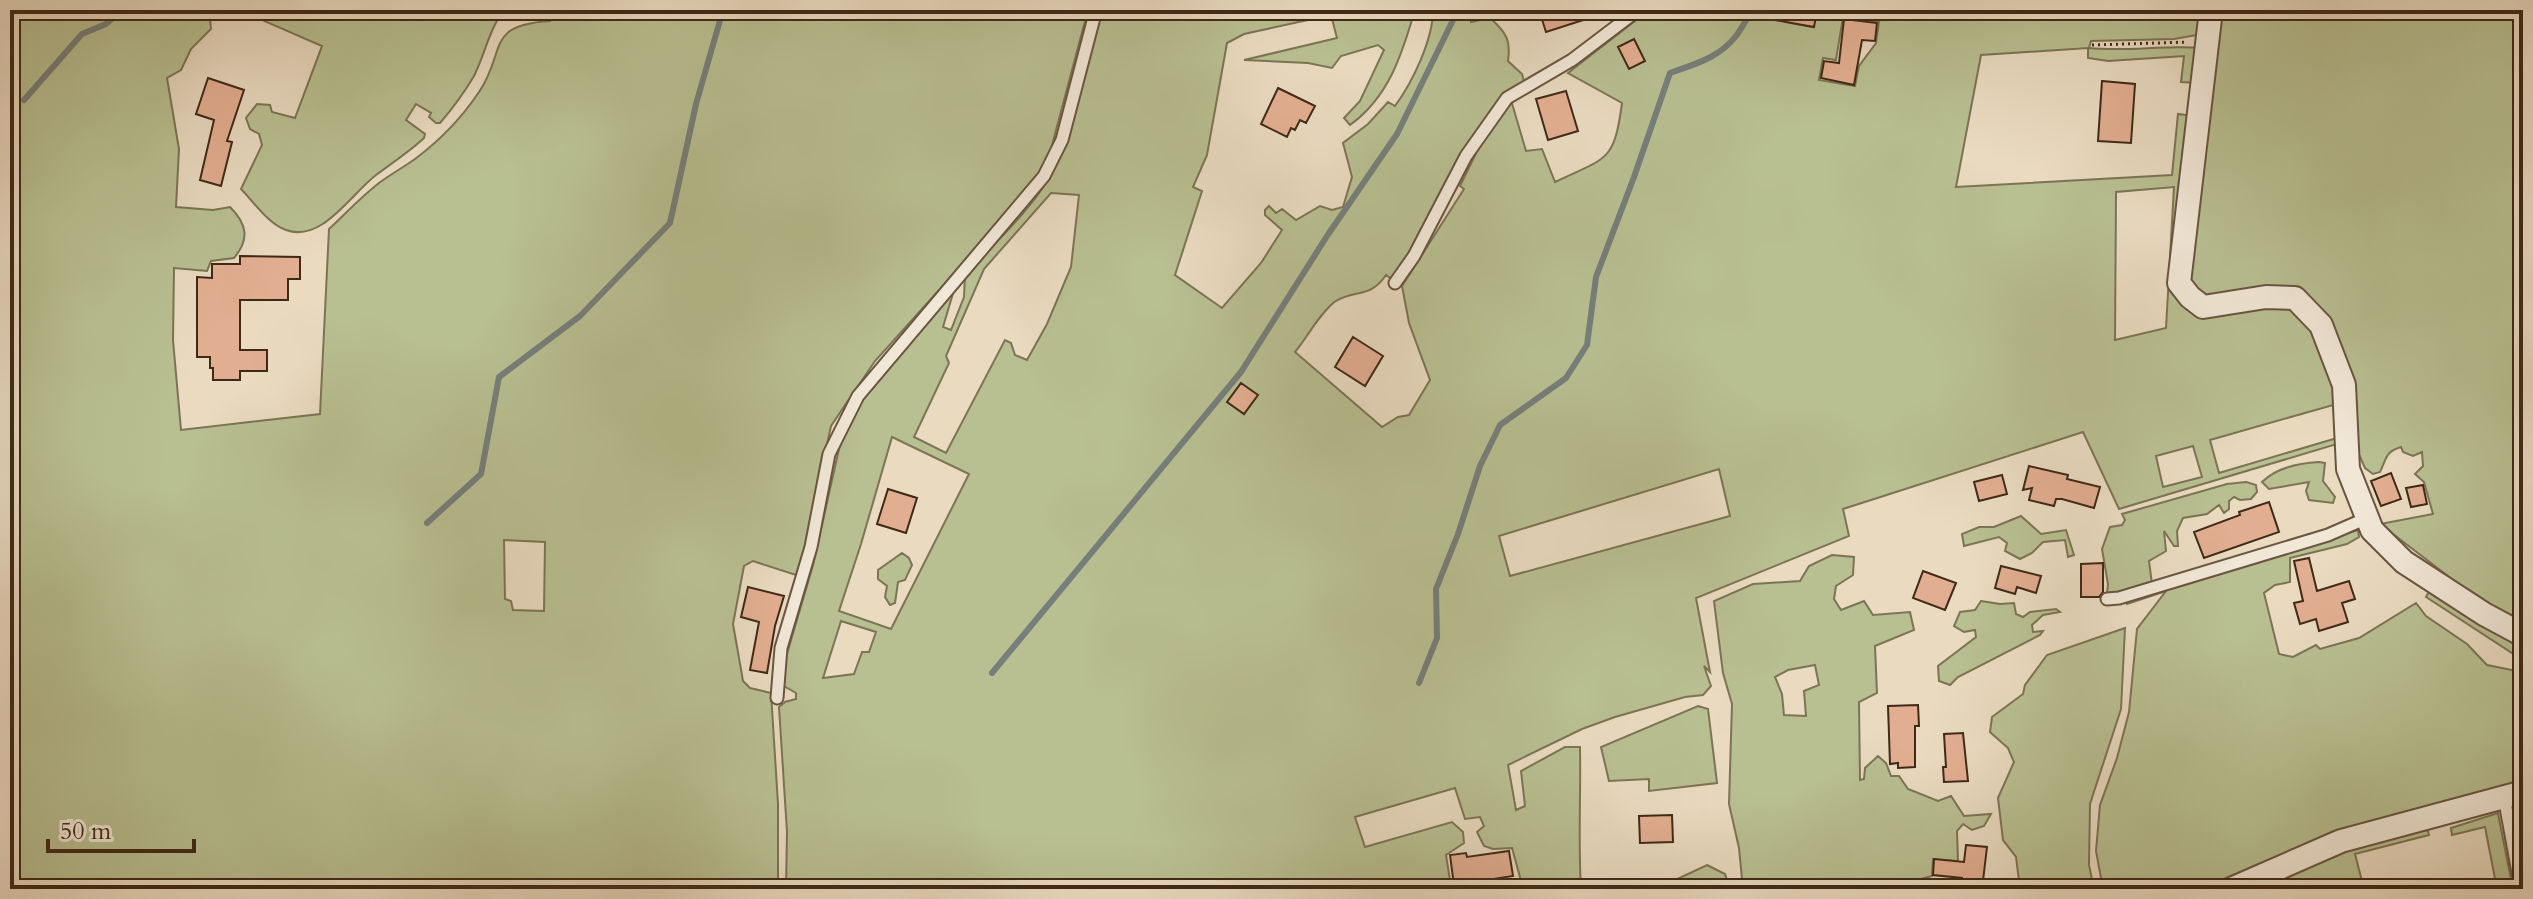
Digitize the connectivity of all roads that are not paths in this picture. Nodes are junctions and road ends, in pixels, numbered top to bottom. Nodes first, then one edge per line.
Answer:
1 (1096, 10) edge
2 (1638, 10) edge
3 (2211, 10) edge
4 (1395, 283) dead end
5 (2367, 518) junction
6 (2107, 599) dead end
7 (2523, 635) edge
8 (777, 698) dead end
9 (2513, 794) edge
10 (2231, 889) edge
11 (2521, 889) edge

1 - 8 lane
2 - 4 lane
3 - 5 street
5 - 6 lane
5 - 7 street
9 - 10 street
9 - 11 lane

